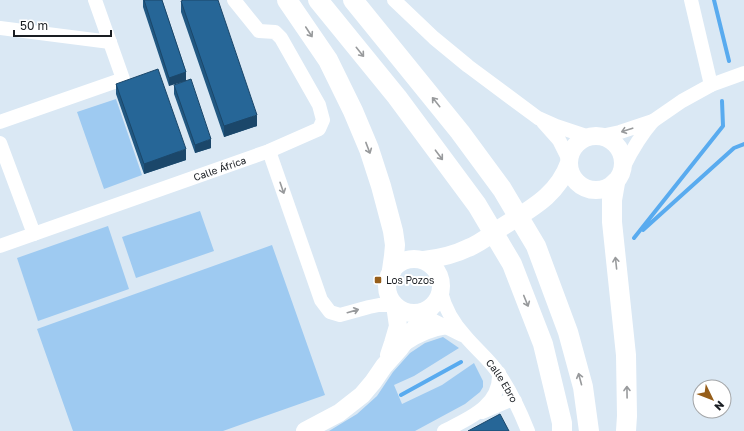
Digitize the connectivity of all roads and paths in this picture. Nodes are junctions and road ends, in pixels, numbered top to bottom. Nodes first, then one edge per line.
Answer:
1 (95, 0) edge
2 (234, 0) edge
3 (287, 0) edge
4 (318, 0) edge
5 (353, 0) edge
6 (394, 0) edge
7 (692, 0) edge
8 (0, 28) edge
9 (110, 42) junction
10 (744, 73) edge
11 (711, 85) junction
12 (538, 118) junction
13 (653, 121) junction
14 (0, 122) edge
15 (595, 136) junction
16 (0, 143) edge
17 (269, 151) junction
18 (569, 162) junction
19 (619, 175) junction
20 (591, 190) junction
21 (543, 200) junction
22 (34, 234) junction
23 (0, 246) edge
24 (471, 248) junction
25 (424, 260) junction
26 (392, 270) junction
27 (430, 302) junction
28 (395, 305) junction
29 (447, 327) junction
30 (466, 337) junction
31 (400, 348) junction
32 (384, 366) junction
33 (499, 373) junction
34 (515, 400) junction
35 (474, 416) junction
36 (305, 431) edge
37 (444, 431) edge
38 (528, 431) edge
39 (562, 431) edge
40 (589, 431) edge
41 (626, 431) edge

1 - 9 street
2 - 17 street, Calle África
3 -> 26 highway
4 -> 39 highway
40 -> 5 highway
6 - 12 street
7 - 11 street
8 - 9 street
9 - 14 street
10 - 11 street
11 - 13 street
12 - 15 street
12 - 18 street
13 -> 15 street
13 - 19 street
15 - 18 main road
15 - 19 main road
16 - 22 street
17 - 22 street, Calle África
17 -> 28 street
18 - 20 main road
18 - 21 main road
19 - 20 main road
41 -> 19 highway
20 - 21 main road
21 - 24 main road
22 - 23 street, Calle África
24 - 25 main road
24 - 27 main road
25 - 26 main road
25 - 27 main road
26 - 28 main road
27 - 28 main road
27 - 29 street, Calle Ebro
27 - 30 street, Calle Ebro
27 - 31 main road
28 - 32 main road
29 - 30 street, Calle Ebro
29 - 31 street
30 - 33 street, Calle Ebro
31 - 32 main road
32 - 36 main road
33 - 34 street, Calle Ebro
33 - 35 street
34 - 35 street
34 - 38 street, Calle Ebro
35 - 37 street

